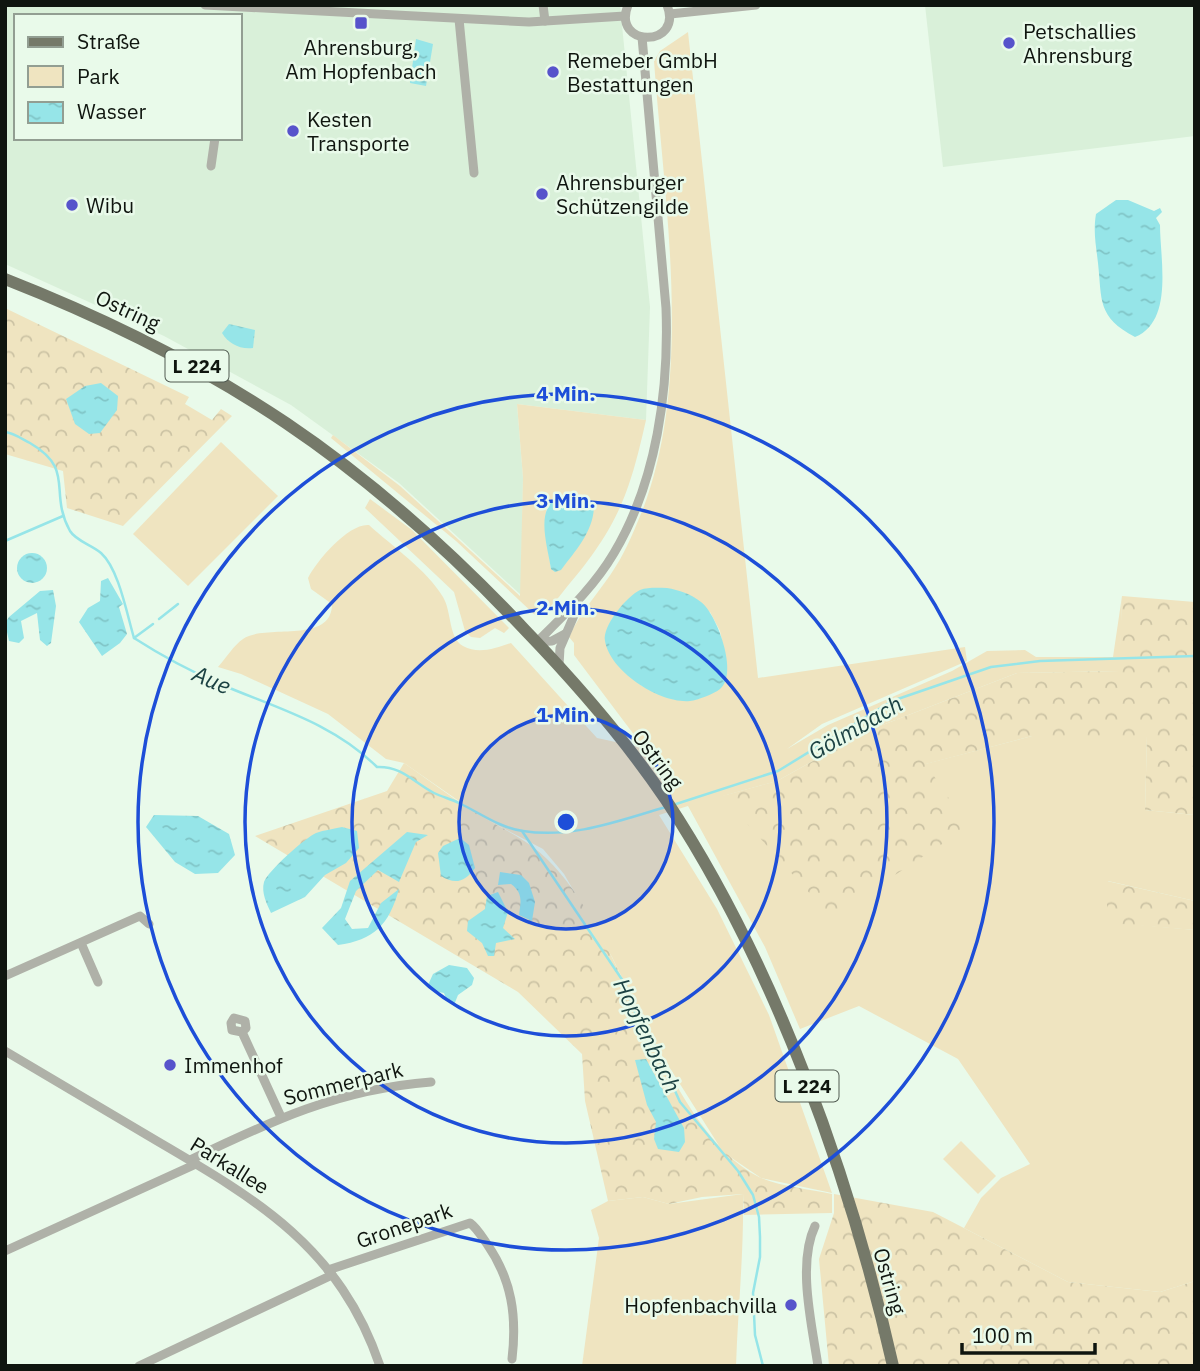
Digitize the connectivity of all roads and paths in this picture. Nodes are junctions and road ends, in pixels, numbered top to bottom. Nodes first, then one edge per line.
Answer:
1 (205, 5) edge
2 (543, 5) edge
3 (628, 5) edge
4 (756, 5) edge
5 (221, 9) edge
6 (668, 9) edge
7 (625, 16) junction
8 (459, 19) junction
9 (545, 21) junction
10 (648, 37) junction
11 (215, 140) edge
12 (211, 166) dead end
13 (474, 173) dead end
14 (5, 279) edge
15 (583, 596) junction
16 (565, 634) junction
17 (537, 642) junction
18 (559, 665) junction
19 (149, 924) dead end
20 (80, 943) junction
21 (5, 976) edge
22 (98, 982) dead end
23 (242, 1032) dead end
24 (5, 1051) edge
25 (431, 1082) dead end
26 (281, 1116) junction
27 (193, 1162) junction
28 (816, 1226) dead end
29 (5, 1251) edge
30 (330, 1273) junction
31 (512, 1359) dead end
32 (139, 1366) edge
33 (380, 1366) edge
34 (818, 1366) edge
35 (893, 1366) edge

1 - 5 street
2 - 9 street
3 - 7 street
4 - 6 street
5 - 8 street
6 - 10 street
7 - 9 street
7 - 10 street
8 - 9 street
8 - 13 street
10 - 15 street
11 - 12 street
14 - 17 main road, Ostring / L 224
15 - 16 street
15 - 17 street
16 - 17 street
16 - 18 street
17 - 18 main road, Ostring / L 224
18 - 35 main road, Ostring / L 224
19 - 20 street
20 - 21 street
20 - 22 street
23 - 26 street
24 - 27 street, Parkallee
25 - 26 street, Sommerpark
26 - 27 street, Sommerpark
27 - 29 street, Sommerpark
27 - 30 street, Parkallee
28 - 34 street
30 - 31 street, Gronepark
30 - 32 street
30 - 33 street, Parkallee

